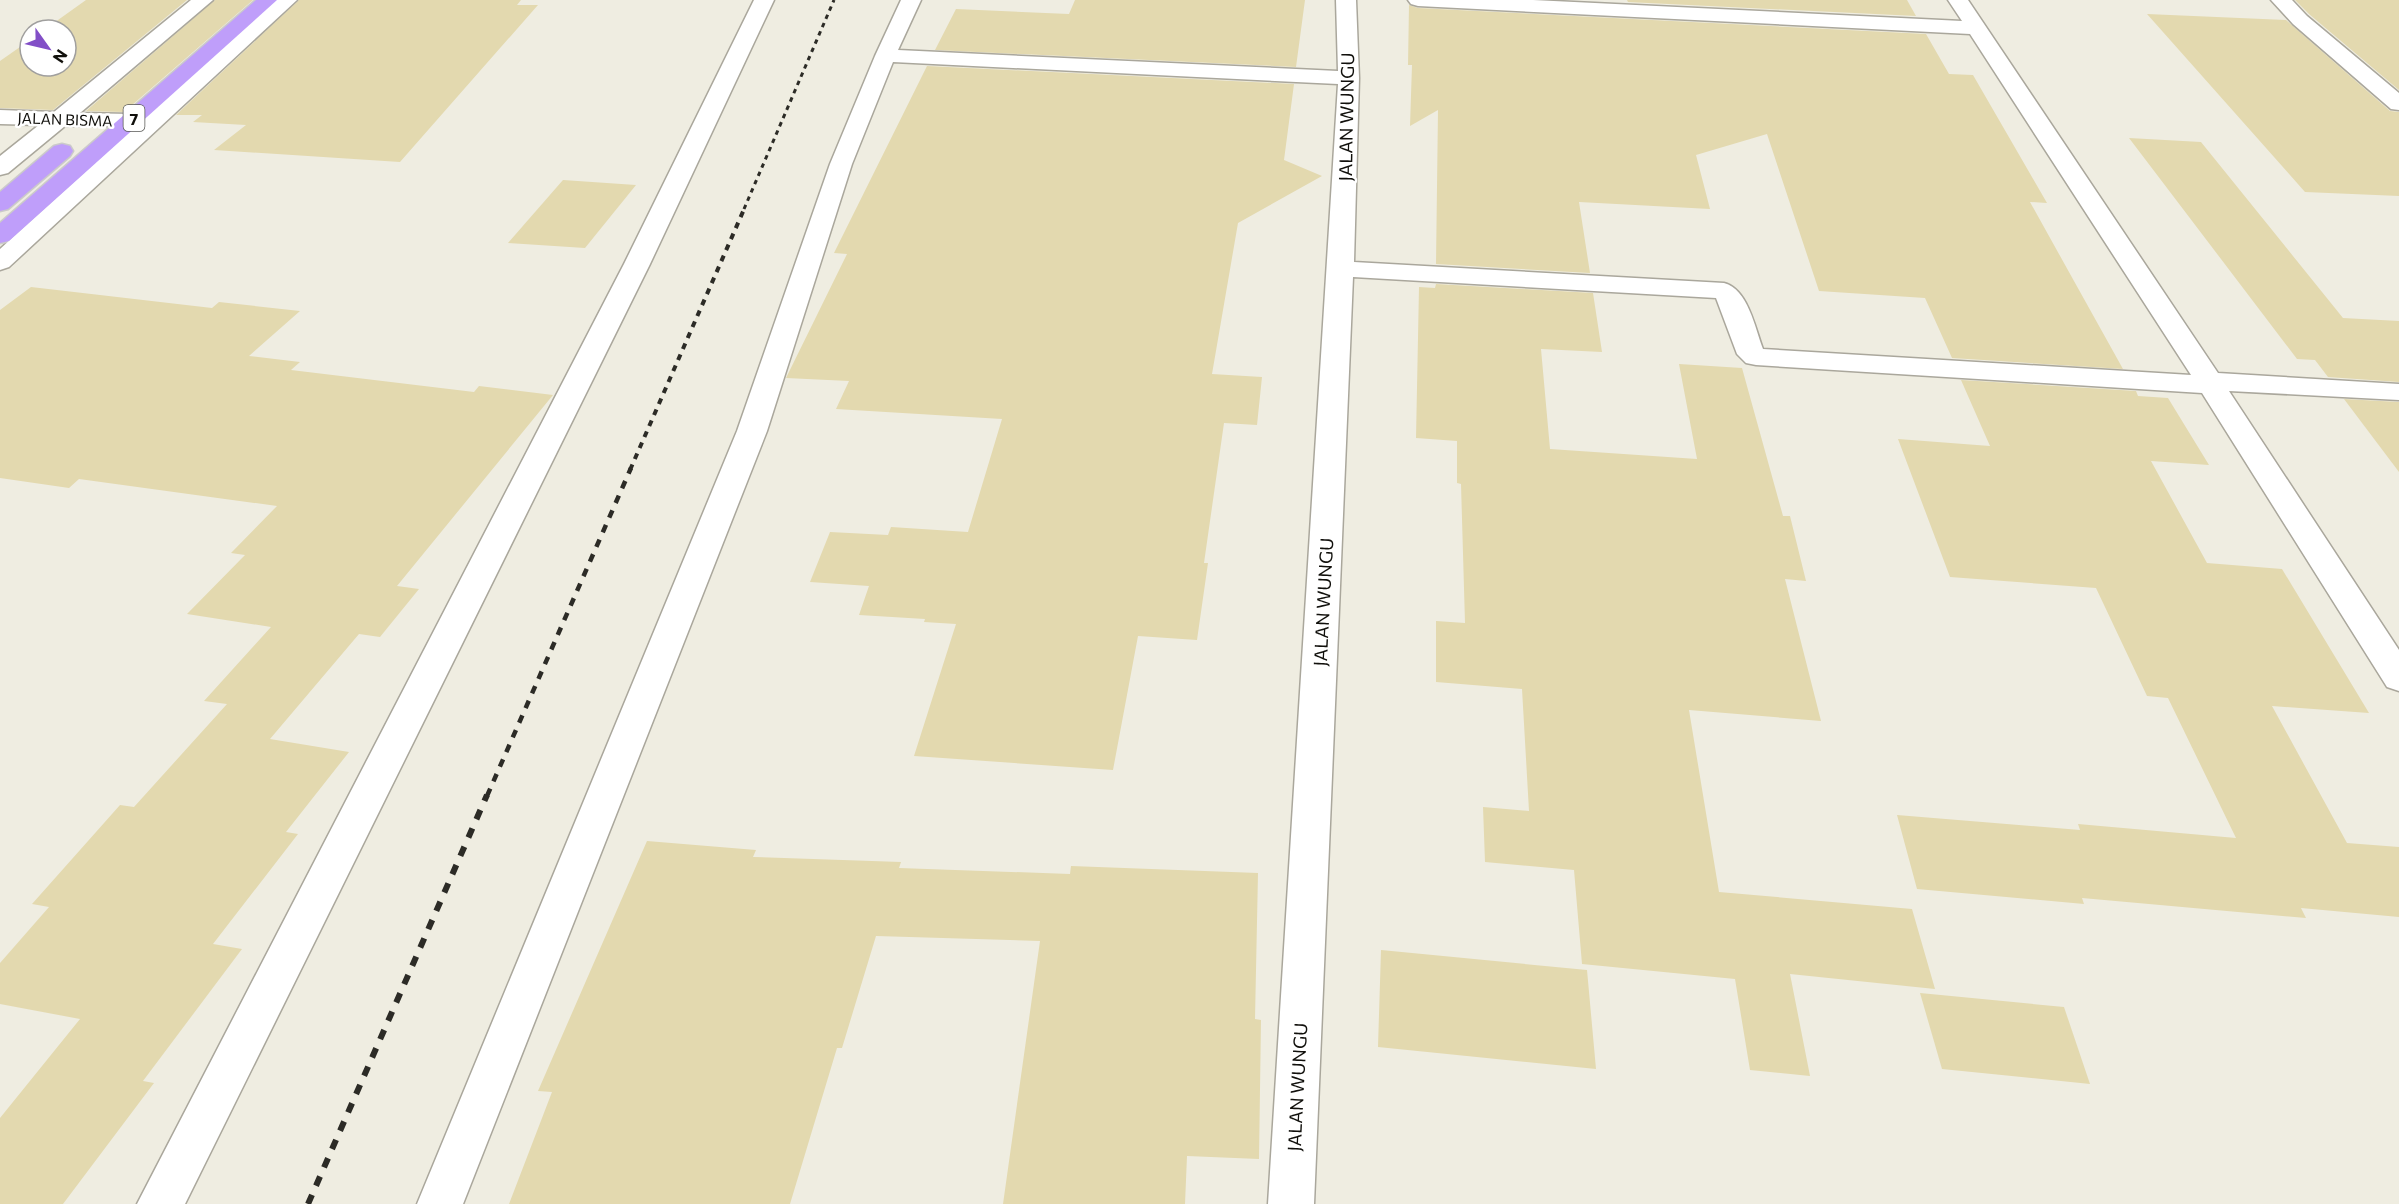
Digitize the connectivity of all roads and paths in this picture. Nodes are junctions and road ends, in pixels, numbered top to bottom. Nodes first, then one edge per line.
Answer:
1 (202, 0) edge
2 (239, 0) edge
3 (267, 0) edge
4 (287, 0) edge
5 (764, 0) edge
6 (911, 0) edge
7 (1347, 0) edge
8 (1418, 0) edge
9 (1958, 0) edge
10 (2281, 0) edge
11 (1976, 28) junction
12 (885, 56) junction
13 (168, 60) dead end
14 (1348, 78) junction
15 (124, 98) dead end
16 (2399, 104) edge
17 (0, 117) edge
18 (61, 119) junction
19 (98, 120) junction
20 (130, 121) junction
21 (0, 168) edge
22 (0, 204) edge
23 (0, 236) edge
24 (0, 262) edge
25 (1341, 269) junction
26 (2210, 383) junction
27 (2399, 392) edge
28 (2399, 678) edge
29 (160, 1204) edge
30 (440, 1204) edge
31 (1291, 1204) edge

1 - 18 street
2 - 13 highway
3 - 20 highway, 7
4 - 24 street
5 - 29 street
6 - 12 street
7 - 14 street, JALAN WUNGU
8 - 11 street
9 - 11 street
10 - 16 street
11 - 26 street
12 - 14 street
12 - 30 street
14 - 25 street, JALAN WUNGU
15 - 19 highway, 7
17 - 18 street, JALAN BISMA
18 - 19 street, JALAN BISMA
18 - 21 street
19 - 20 street, JALAN BISMA
19 - 22 highway, 7
20 - 23 highway, 7
25 - 26 street
25 - 31 street, JALAN WUNGU
26 - 27 street
26 - 28 street

